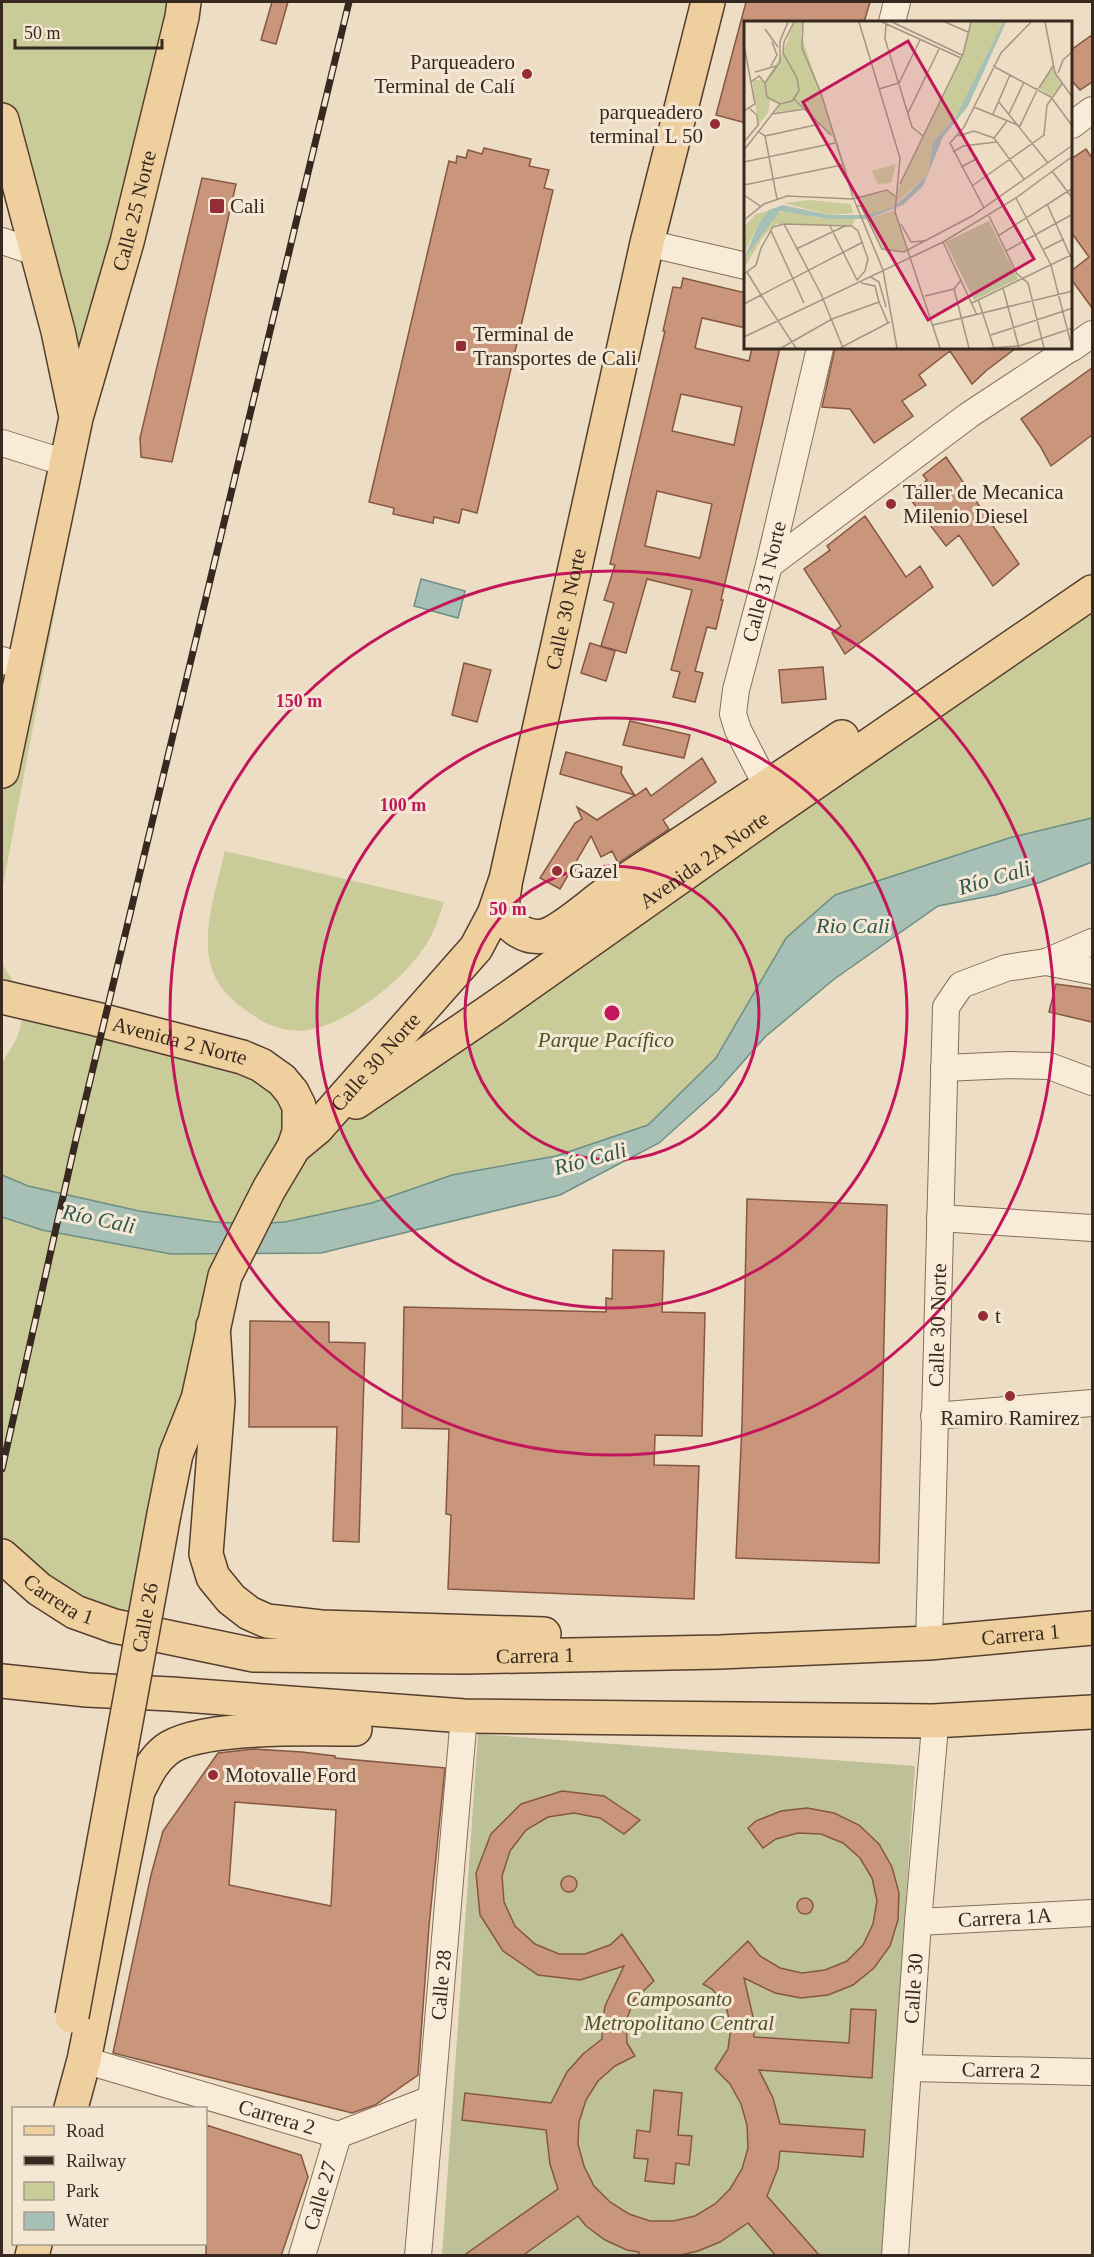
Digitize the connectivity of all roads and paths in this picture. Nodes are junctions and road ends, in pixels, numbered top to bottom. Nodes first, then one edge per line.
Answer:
1 (184, 2) edge
2 (708, 2) edge
3 (897, 2) edge
4 (892, 21) edge
5 (1092, 110) edge
6 (2, 120) edge
7 (1073, 124) edge
8 (2, 241) edge
9 (647, 243) junction
10 (38, 253) junction
11 (744, 266) edge
12 (1092, 334) edge
13 (1073, 347) edge
14 (820, 350) edge
15 (1068, 350) edge
16 (76, 418) junction
17 (2, 443) edge
18 (66, 463) junction
19 (769, 565) junction
20 (1092, 568) edge
21 (1092, 592) edge
22 (12, 664) edge
23 (2, 771) edge
24 (772, 798) junction
25 (506, 879) junction
26 (1092, 942) edge
27 (1046, 962) junction
28 (1092, 972) edge
29 (2, 997) edge
30 (944, 1068) junction
31 (1092, 1082) edge
32 (306, 1138) junction
33 (940, 1218) junction
34 (1092, 1228) edge
35 (213, 1326) junction
36 (1092, 1403) edge
37 (934, 1416) junction
38 (2, 1556) edge
39 (1092, 1628) edge
40 (929, 1643) junction
41 (809, 1648) junction
42 (2, 1681) edge
43 (1092, 1712) edge
44 (464, 1716) junction
45 (933, 1721) junction
46 (1092, 1913) edge
47 (918, 1922) junction
48 (84, 2060) junction
49 (909, 2068) junction
50 (1092, 2072) edge
51 (431, 2099) junction
52 (54, 2107) edge
53 (72, 2107) edge
54 (338, 2135) junction
55 (302, 2256) edge
56 (418, 2256) edge
57 (895, 2256) edge

1 - 16 main road, Calle 25 Norte
2 - 9 main road, Calle 30 Norte
3 - 4 street
5 - 7 street
6 - 10 main road, Calle 25 Norte
8 - 10 street
9 - 11 street
9 - 25 main road, Calle 30 Norte
10 - 16 main road, Calle 25 Norte
12 - 13 street
14 - 19 street, Calle 31 Norte
15 - 19 street
16 - 18 main road, Calle 25 Norte
17 - 18 street
18 - 22 main road, Calle 25 Norte
19 - 24 street, Calle 31 Norte
20 - 24 main road, Avenida 2A Norte
21 - 24 main road, Avenida 2A Norte
22 - 23 main road, Calle 25 Norte
24 - 25 main road, Avenida 2A Norte
24 - 32 main road, Avenida 2A Norte
25 - 32 main road, Calle 30 Norte
26 - 27 street
27 - 28 street
27 - 30 street, Calle 30 Norte
29 - 32 main road, Avenida 2 Norte
30 - 31 street
30 - 33 street, Calle 30 Norte
32 - 35 main road, Calle 26
33 - 34 street
33 - 37 street, Calle 30 Norte
35 - 41 main road
35 - 52 main road, Calle 26, bridge
36 - 37 street
37 - 40 street, Calle 30 Norte
38 - 41 main road, Carrera 1
39 - 40 main road, Carrera 1
40 - 41 main road, Carrera 1
42 - 44 main road
43 - 45 main road
44 - 45 main road
44 - 48 main road
44 - 51 street, Calle 28
45 - 47 street, Calle 30
46 - 47 street, Carrera 1A
47 - 49 street, Calle 30
48 - 53 main road
48 - 54 street, Carrera 2
49 - 50 street, Carrera 2
49 - 57 street, Calle 30
51 - 54 street, Carrera 2
51 - 56 street, Calle 28
54 - 55 street, Calle 27

